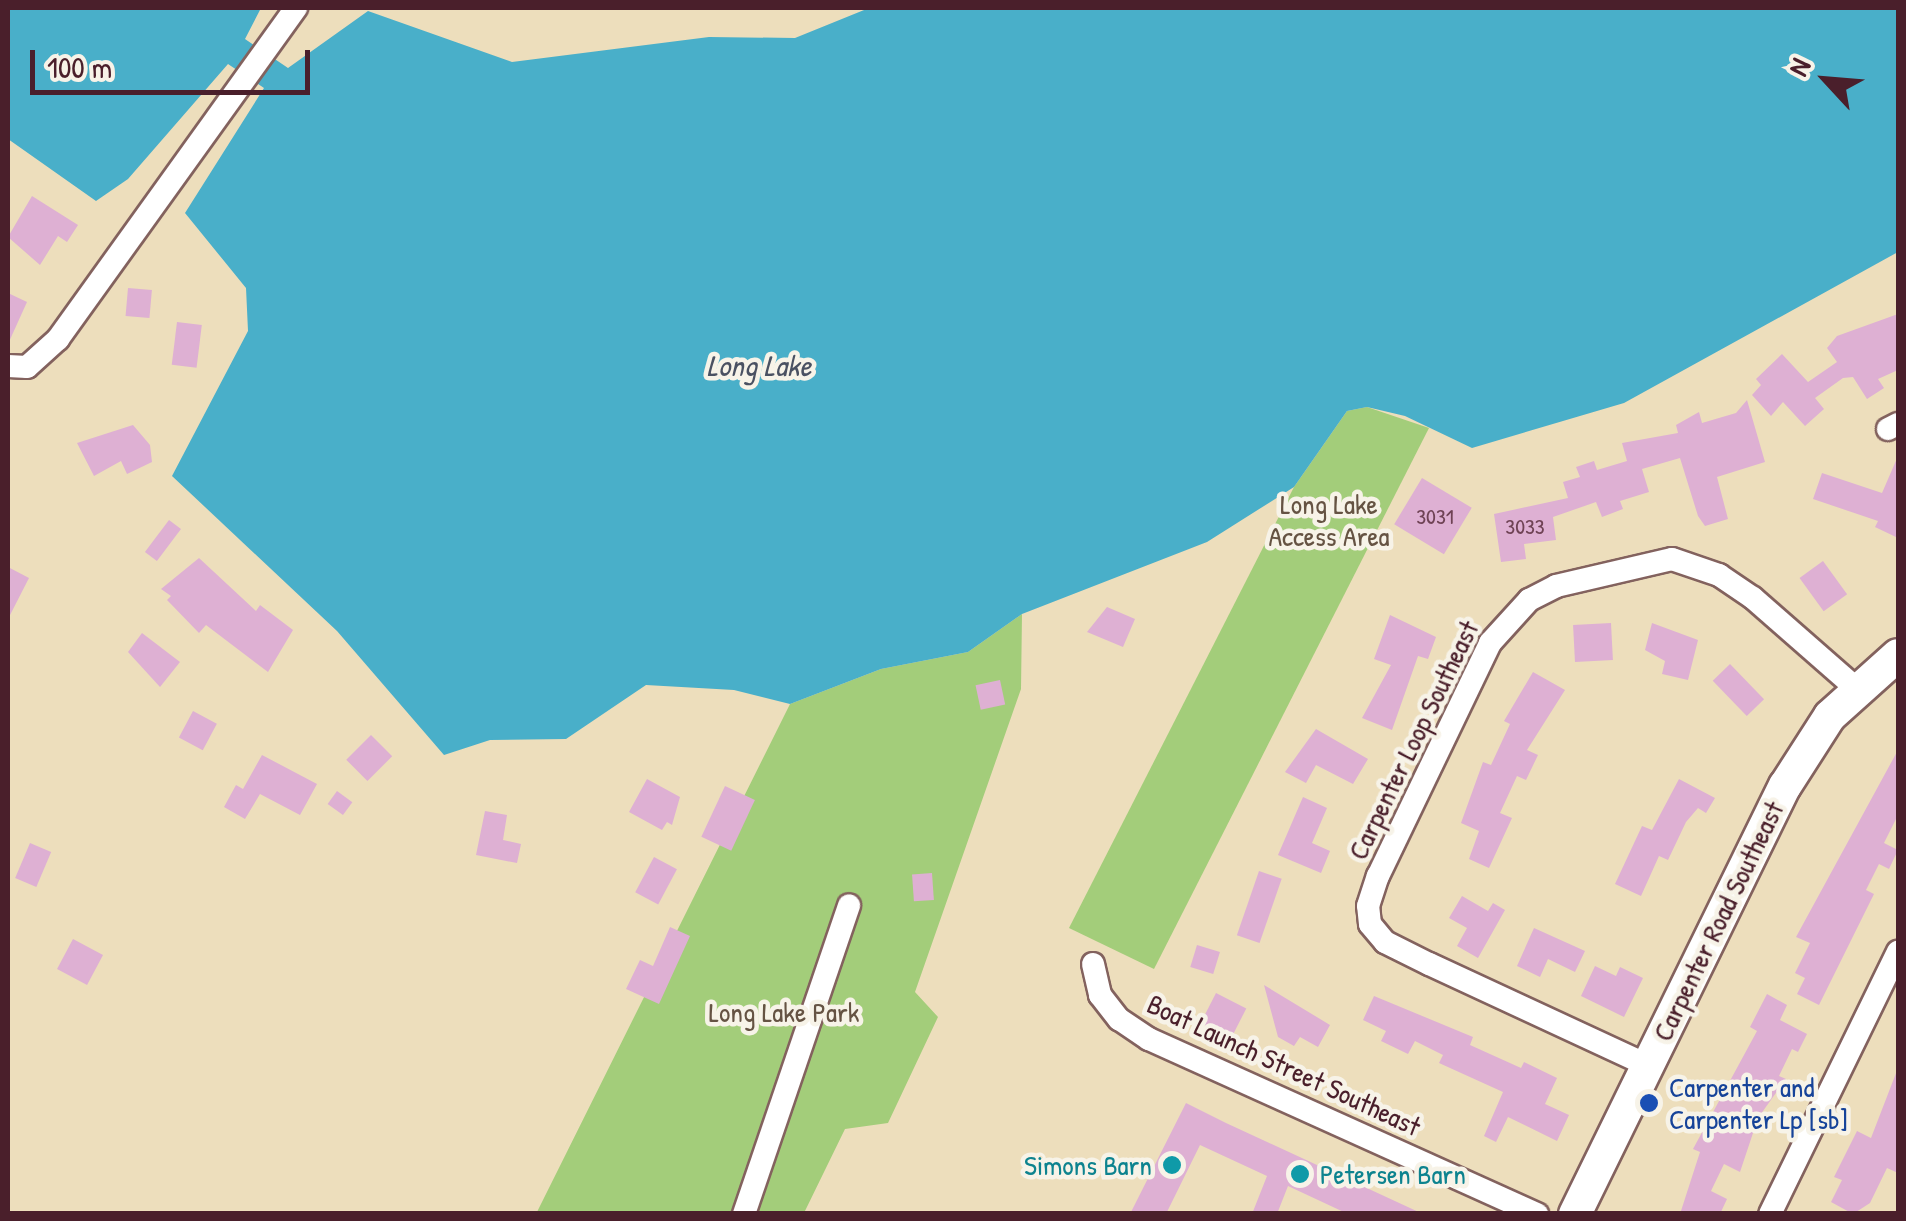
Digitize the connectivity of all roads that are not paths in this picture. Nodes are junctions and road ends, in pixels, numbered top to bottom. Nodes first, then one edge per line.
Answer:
1 (296, 8) edge
2 (8, 366) edge
3 (1898, 655) edge
4 (1858, 690) junction
5 (849, 905) dead end
6 (1898, 952) edge
7 (1093, 964) dead end
8 (1646, 1066) junction
9 (744, 1214) edge
10 (1536, 1214) edge
11 (1575, 1214) edge
12 (1770, 1214) edge

1 - 2 street
3 - 4 street, Carpenter Road Southeast
4 - 8 street, Carpenter Road Southeast
4 - 8 street, Carpenter Loop Southeast
5 - 9 street
6 - 12 street
7 - 10 street, Boat Launch Street Southeast
8 - 11 street, Carpenter Road Southeast

